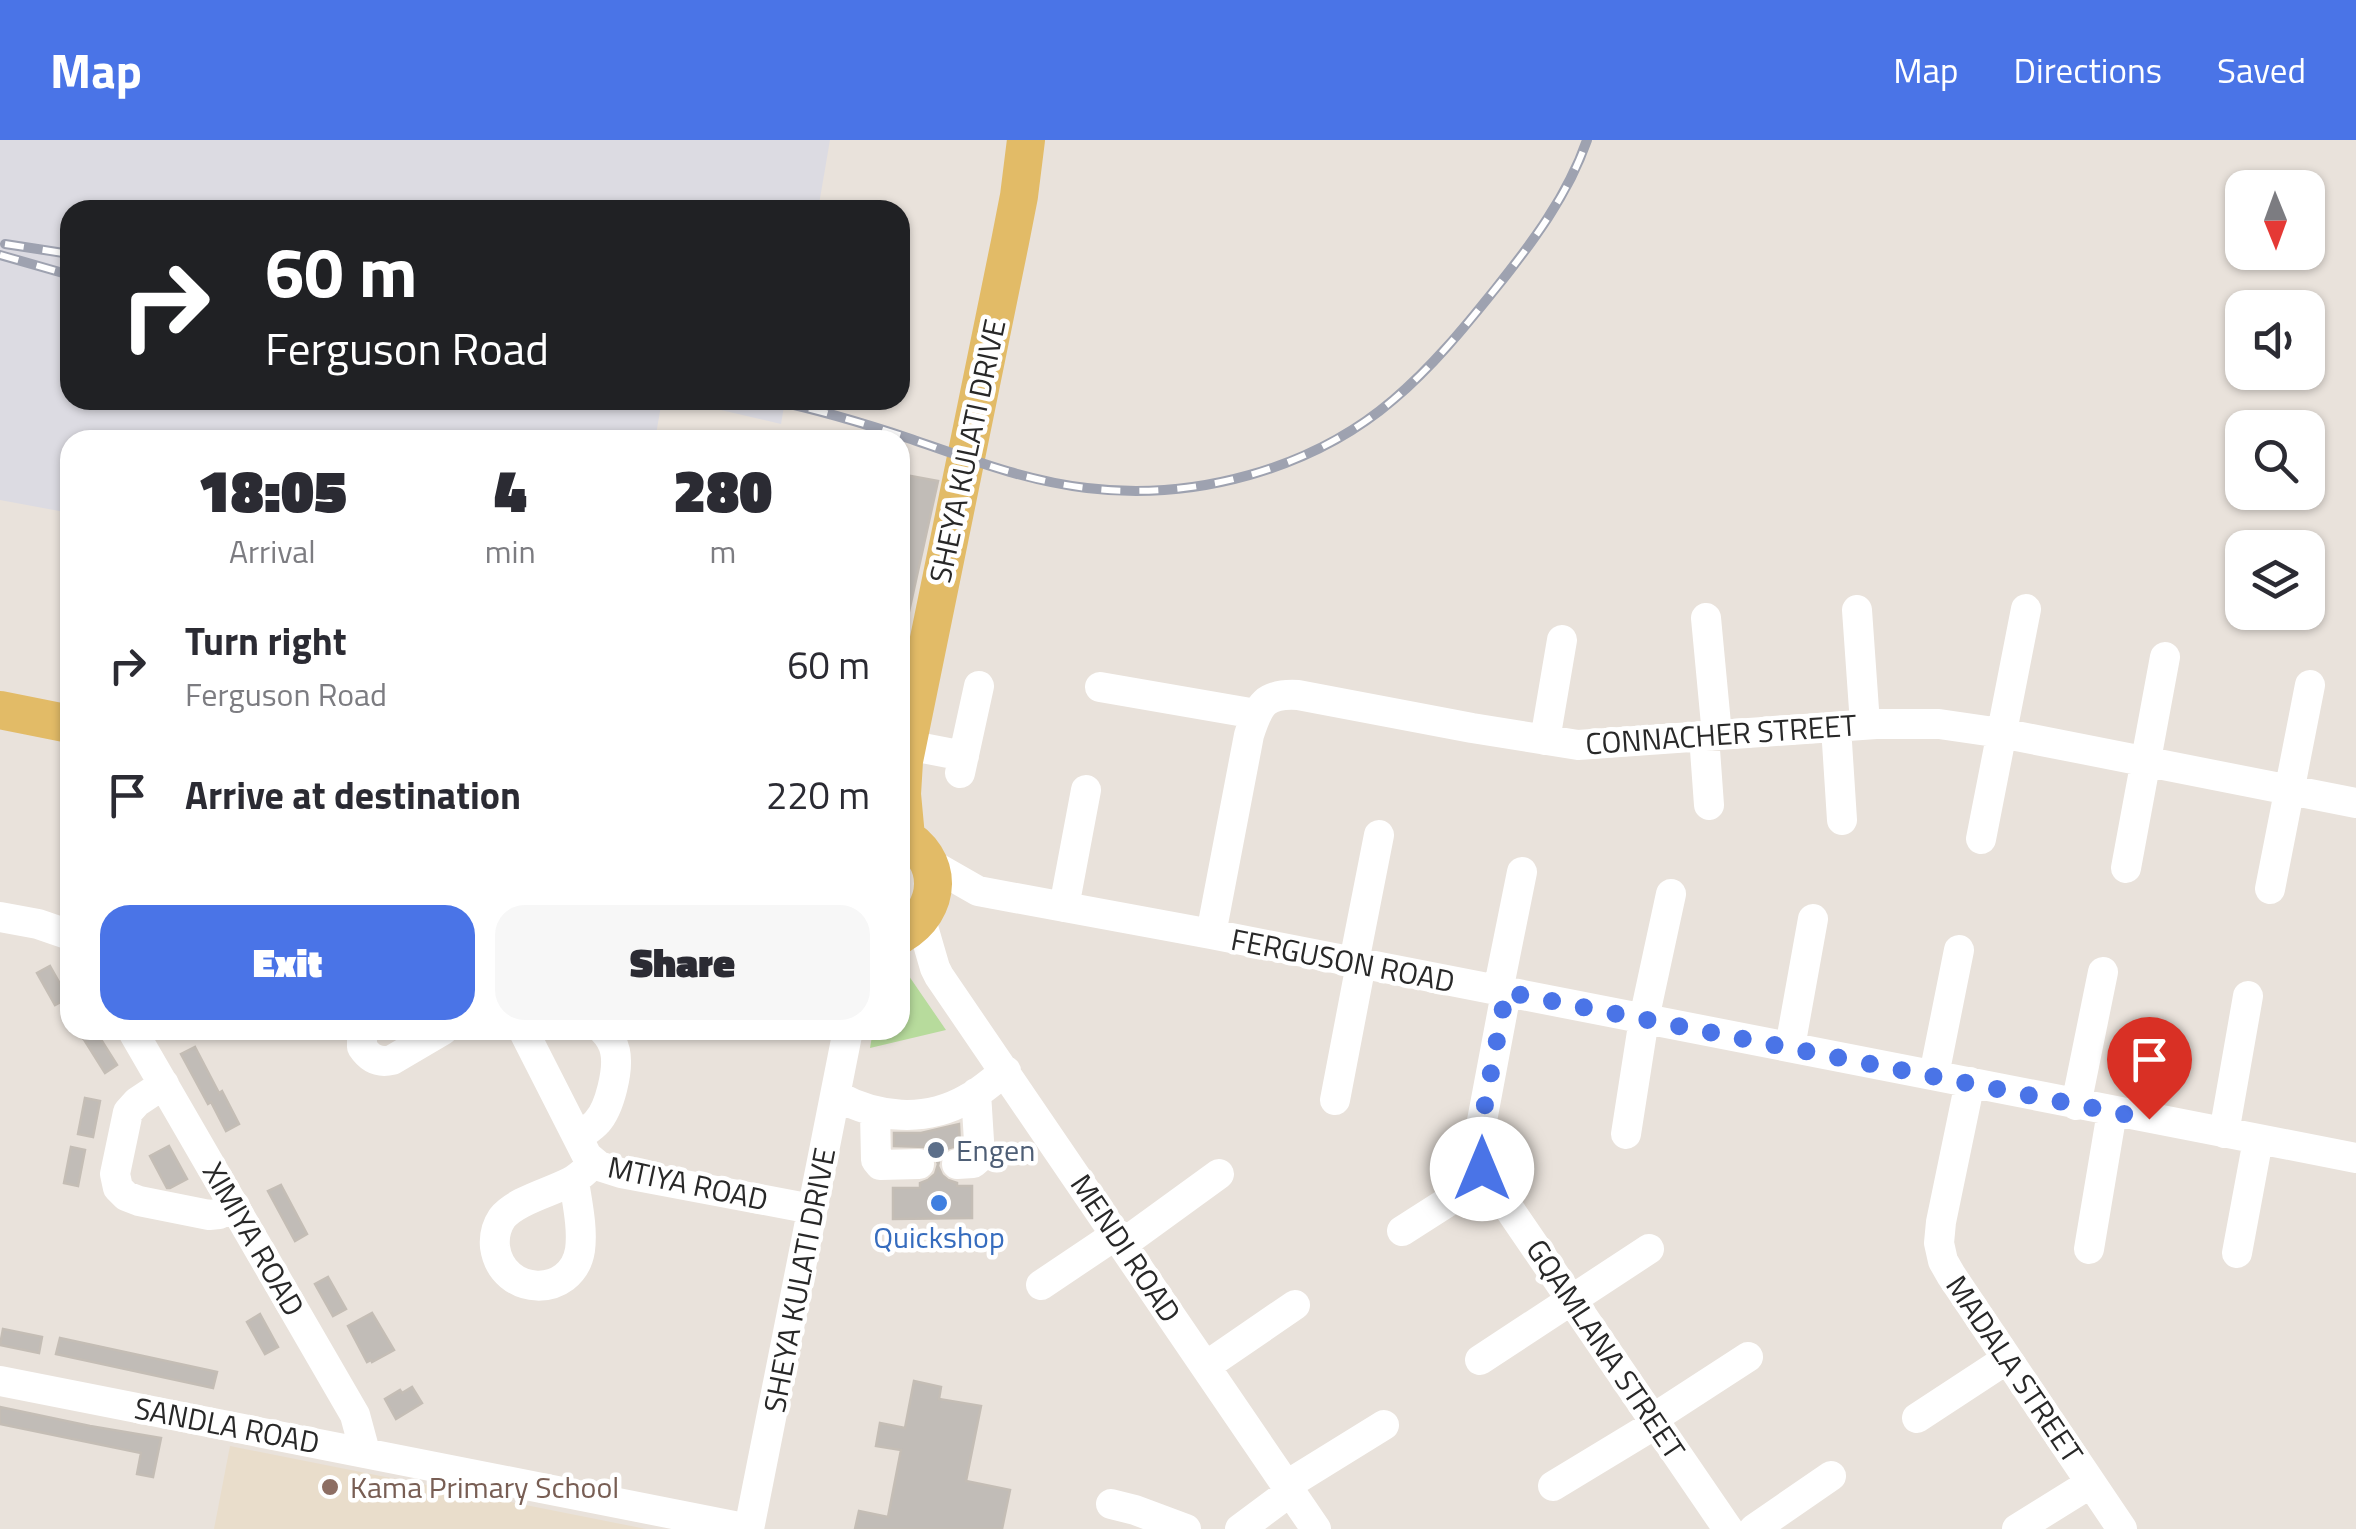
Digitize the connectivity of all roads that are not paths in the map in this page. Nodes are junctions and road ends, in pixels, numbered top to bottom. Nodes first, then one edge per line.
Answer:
1 (1026, 140) edge
2 (2026, 609) dead end
3 (1857, 610) dead end
4 (1706, 618) dead end
5 (1562, 640) dead end
6 (2166, 657) dead end
7 (2310, 685) dead end
8 (979, 686) dead end
9 (1100, 687) dead end
10 (0, 710) edge
11 (1256, 714) junction
12 (910, 720) edge
13 (60, 722) edge
14 (1851, 726) junction
15 (2001, 733) junction
16 (1711, 735) junction
17 (1545, 740) junction
18 (910, 746) edge
19 (2144, 762) junction
20 (1086, 790) dead end
21 (2288, 790) junction
22 (2356, 803) edge
23 (1709, 805) dead end
24 (1842, 820) dead end
25 (1379, 835) dead end
26 (1981, 839) dead end
27 (912, 845) edge
28 (2126, 868) dead end
29 (1522, 872) dead end
30 (2270, 889) dead end
31 (978, 891) junction
32 (1670, 894) dead end
33 (1064, 907) junction
34 (0, 917) edge
35 (1813, 919) dead end
36 (913, 926) edge
37 (60, 932) edge
38 (1211, 934) junction
39 (1959, 950) dead end
40 (1357, 963) junction
41 (2103, 972) dead end
42 (1502, 992) junction
43 (2248, 996) dead end
44 (1644, 1019) junction
45 (138, 1040) edge
46 (361, 1040) edge
47 (426, 1040) edge
48 (527, 1040) edge
49 (611, 1040) edge
50 (846, 1040) edge
51 (1790, 1047) junction
52 (1006, 1071) junction
53 (1934, 1075) junction
54 (1970, 1082) junction
55 (164, 1084) junction
56 (976, 1093) junction
57 (837, 1096) junction
58 (1335, 1100) dead end
59 (2076, 1105) junction
60 (875, 1112) junction
61 (2112, 1112) junction
62 (2224, 1133) junction
63 (1626, 1134) dead end
64 (2258, 1140) junction
65 (2356, 1158) edge
66 (582, 1160) junction
67 (919, 1164) dead end
68 (956, 1164) dead end
69 (1219, 1174) dead end
70 (1488, 1176) junction
71 (234, 1206) junction
72 (812, 1209) junction
73 (1402, 1231) dead end
74 (1120, 1238) junction
75 (1649, 1248) dead end
76 (2089, 1249) dead end
77 (2238, 1253) dead end
78 (1041, 1284) dead end
79 (1573, 1300) junction
80 (1295, 1305) dead end
81 (1748, 1357) dead end
82 (2007, 1359) junction
83 (1480, 1360) dead end
84 (1206, 1366) junction
85 (0, 1381) edge
86 (1917, 1418) dead end
87 (1656, 1420) junction
88 (1384, 1426) dead end
89 (365, 1452) junction
90 (1831, 1476) dead end
91 (2091, 1483) junction
92 (1553, 1486) dead end
93 (1289, 1488) junction
94 (1111, 1504) dead end
95 (749, 1529) edge
96 (1186, 1529) edge
97 (1240, 1529) edge
98 (1316, 1529) edge
99 (1728, 1529) edge
100 (1754, 1529) edge
101 (2017, 1529) edge
102 (2122, 1529) edge

1 - 12 main road, SHEYA KULATI DRIVE
2 - 15 street
3 - 14 street
4 - 16 street
5 - 17 street
6 - 19 street
7 - 21 street
8 - 18 street
9 - 11 street
10 - 13 main road
11 - 17 street, CONNACHER STREET
11 - 38 street
14 - 15 street, CONNACHER STREET
14 - 16 street, CONNACHER STREET
14 - 24 street
15 - 19 street, CONNACHER STREET
15 - 26 street
16 - 17 street, CONNACHER STREET
16 - 23 street
19 - 21 street, CONNACHER STREET
19 - 28 street
20 - 33 street
21 - 22 street, CONNACHER STREET
21 - 30 street
25 - 40 street
27 - 31 street, FERGUSON ROAD
27 - 36 main road, SHEYA KULATI DRIVE
29 - 42 street, GQAMLANA STREET
31 - 33 street, FERGUSON ROAD
31 - 36 street, FERGUSON ROAD
32 - 44 street
33 - 38 street, FERGUSON ROAD
34 - 37 street
35 - 51 street
36 - 52 street, MENDI ROAD
38 - 40 street, FERGUSON ROAD
39 - 53 street
40 - 42 street, FERGUSON ROAD
40 - 58 street
41 - 59 street
42 - 44 street, FERGUSON ROAD
42 - 70 street, GQAMLANA STREET
43 - 62 street
44 - 51 street, FERGUSON ROAD
44 - 63 street
45 - 55 street, XIMIYA ROAD
46 - 47 street
48 - 66 street, MTIYA ROAD
49 - 66 street
50 - 57 street, SHEYA KULATI DRIVE
51 - 53 street, FERGUSON ROAD
52 - 56 street
52 - 74 street, MENDI ROAD
53 - 54 street, FERGUSON ROAD
54 - 59 street, FERGUSON ROAD
54 - 82 street, MADALA STREET
55 - 71 street, XIMIYA ROAD
55 - 71 street
56 - 60 street
56 - 68 street
57 - 60 street
57 - 72 street, SHEYA KULATI DRIVE
59 - 61 street, FERGUSON ROAD
60 - 67 street
61 - 62 street, FERGUSON ROAD
61 - 76 street
62 - 64 street, FERGUSON ROAD
64 - 65 street, FERGUSON ROAD
64 - 77 street
66 - 72 street, MTIYA ROAD
69 - 74 street
70 - 73 street
70 - 79 street, GQAMLANA STREET
71 - 89 street, XIMIYA ROAD
72 - 95 street, SHEYA KULATI DRIVE
74 - 78 street
74 - 84 street, MENDI ROAD
75 - 79 street
79 - 83 street
79 - 87 street, GQAMLANA STREET
80 - 84 street
81 - 87 street
82 - 86 street
82 - 91 street, MADALA STREET
84 - 93 street, MENDI ROAD
85 - 89 street, SANDLA ROAD
87 - 92 street
87 - 99 street, GQAMLANA STREET
88 - 93 street
89 - 95 street, SANDLA ROAD
90 - 100 street
91 - 101 street
91 - 102 street, MADALA STREET
93 - 97 street
93 - 98 street, MENDI ROAD
94 - 96 street

